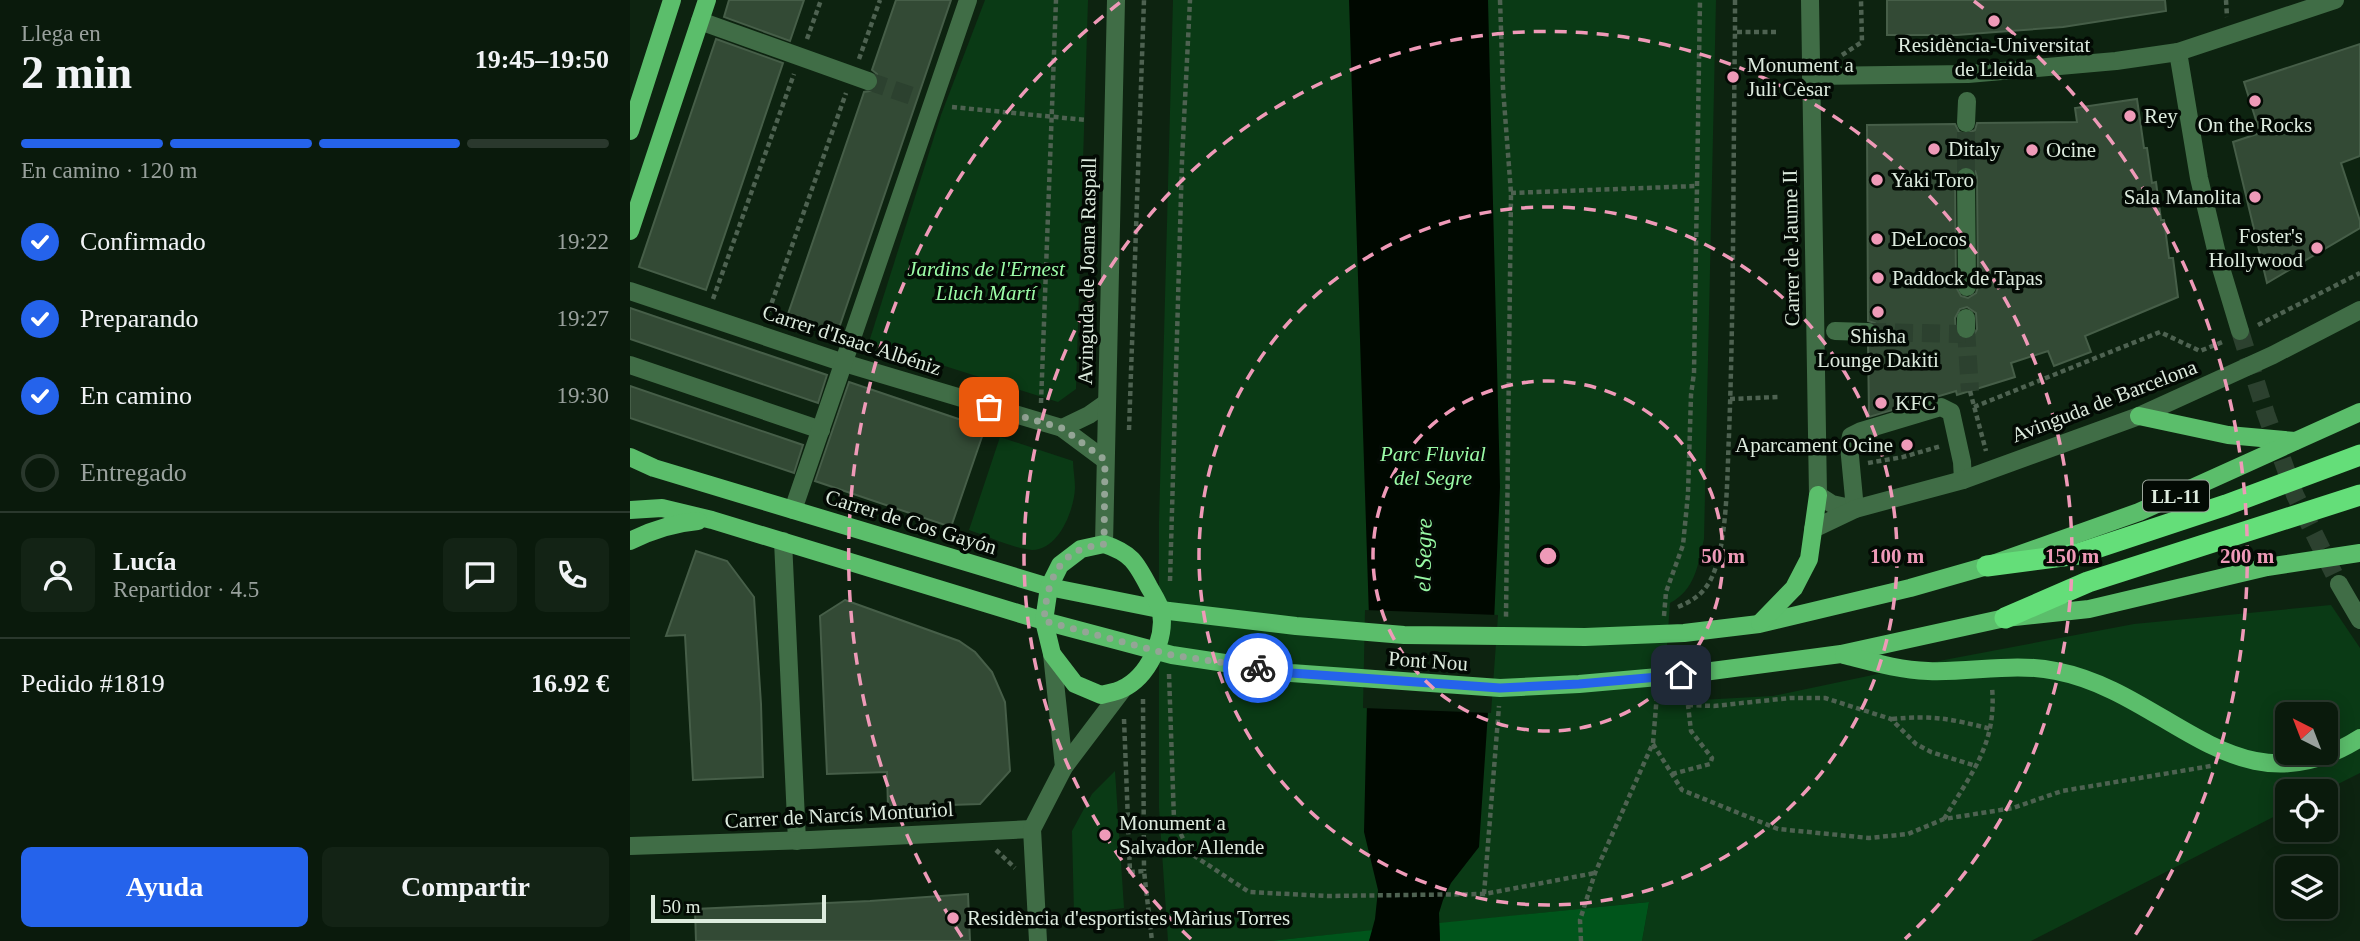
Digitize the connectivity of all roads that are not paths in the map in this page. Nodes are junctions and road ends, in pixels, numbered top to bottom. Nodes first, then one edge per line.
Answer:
1 (672, 0) edge
2 (707, 0) edge
3 (968, 0) edge
4 (1116, 0) edge
5 (1810, 0) edge
6 (2335, 0) edge
7 (700, 21) junction
8 (2178, 52) junction
9 (1811, 76) junction
10 (860, 78) tunnel mouth
11 (1967, 102) dead end
12 (1966, 124) tunnel mouth
13 (630, 131) edge
14 (1966, 177) tunnel mouth
15 (630, 231) edge
16 (1967, 287) dead end
17 (630, 291) edge
18 (2360, 310) edge
19 (1835, 331) dead end
20 (1868, 332) tunnel mouth
21 (2241, 332) tunnel mouth
22 (844, 363) junction
23 (630, 365) edge
24 (1106, 402) junction
25 (2360, 412) edge
26 (2139, 416) junction
27 (1062, 428) junction
28 (821, 430) junction
29 (2298, 441) junction
30 (2360, 455) edge
31 (630, 457) edge
32 (1105, 460) junction
33 (1963, 480) junction
34 (1818, 495) junction
35 (2360, 495) edge
36 (1855, 509) junction
37 (630, 510) edge
38 (793, 510) junction
39 (712, 520) junction
40 (1813, 529) junction
41 (630, 541) edge
42 (783, 541) junction
43 (1104, 544) junction
44 (2360, 553) edge
45 (1987, 566) junction
46 (2339, 584) tunnel mouth
47 (1049, 587) junction
48 (1171, 611) junction
49 (2005, 618) junction
50 (2360, 620) edge
51 (1044, 621) junction
52 (1759, 624) junction
53 (1165, 653) junction
54 (1052, 654) junction
55 (1841, 654) junction
56 (1123, 689) junction
57 (2360, 738) edge
58 (1064, 767) junction
59 (1032, 829) junction
60 (797, 841) junction
61 (638, 850) edge
62 (1038, 941) edge

1 - 13 main road
2 - 7 main road
3 - 22 street
4 - 24 street, Avinguda de Joana Raspall
5 - 9 street, Carrer de Jaume II
6 - 8 street
7 - 10 street
7 - 15 main road
8 - 9 street
8 - 21 street
9 - 34 street, Carrer de Jaume II
11 - 12 street
14 - 16 street
17 - 22 street, Carrer d'Isaac Albéniz
18 - 26 street, Avinguda de Barcelona
19 - 20 street
22 - 27 street, Carrer d'Isaac Albéniz
22 - 28 street
23 - 28 street
24 - 27 street
24 - 32 street, Avinguda de Joana Raspall
25 - 29 main road, LL-11
26 - 29 main road
26 - 33 street, Avinguda de Barcelona
27 - 32 street, Carrer d'Isaac Albéniz
28 - 38 street
29 - 45 main road, LL-11
30 - 45 highway
31 - 38 main road, Carrer de Cos Gayón
32 - 43 street, Avinguda de Joana Raspall
33 - 36 street, Avinguda de Barcelona
33 - 36 street
34 - 36 street
34 - 40 main road
35 - 49 highway
36 - 40 street, Avinguda de Barcelona
37 - 39 main road
38 - 47 main road, Carrer de Cos Gayón
39 - 41 main road
39 - 42 main road
40 - 52 main road
42 - 51 main road
42 - 60 street
43 - 47 main road
43 - 48 main road
44 - 49 main road, Pont Nou
45 - 52 main road, LL-11
46 - 50 street
47 - 48 main road, Carrer de Cos Gayón
47 - 51 main road
48 - 52 main road, Pont Nou / LL-11
48 - 53 main road
49 - 55 main road, Pont Nou
51 - 53 main road
51 - 54 main road
53 - 55 main road, Pont Nou
53 - 56 main road
54 - 56 main road
54 - 58 street
55 - 57 main road
56 - 58 street
58 - 59 street
59 - 60 street, Carrer de Narcís Monturiol
59 - 62 street
60 - 61 street, Carrer de Narcís Monturiol

